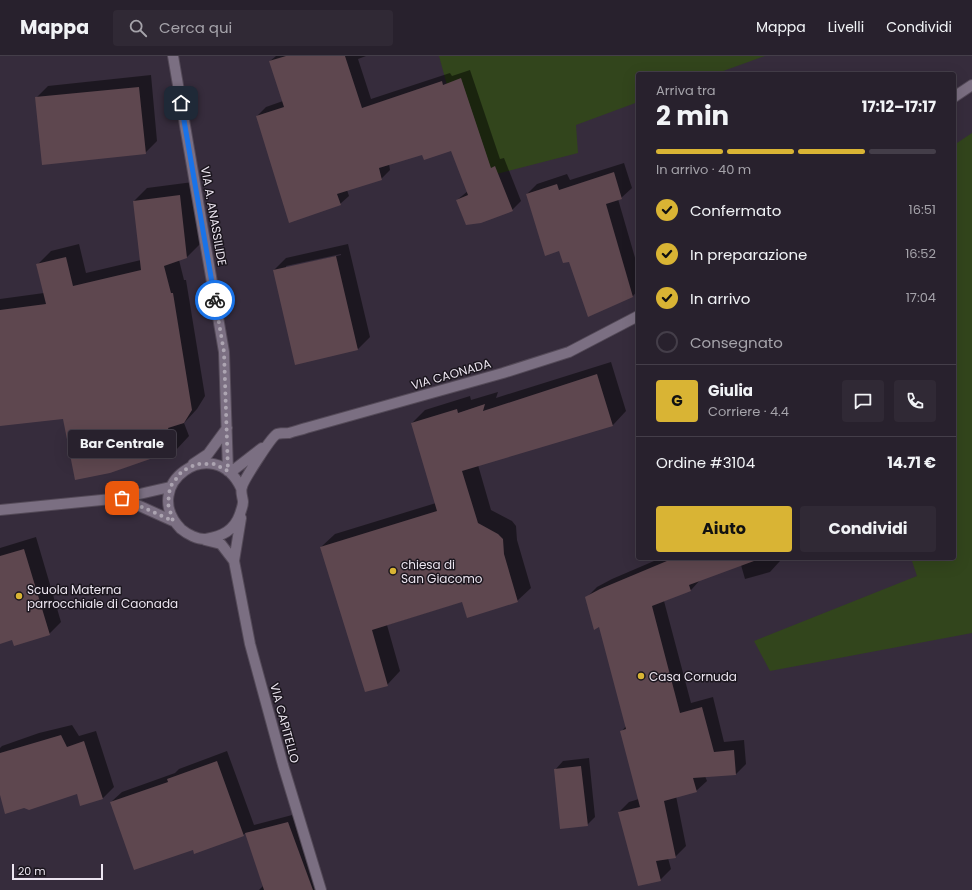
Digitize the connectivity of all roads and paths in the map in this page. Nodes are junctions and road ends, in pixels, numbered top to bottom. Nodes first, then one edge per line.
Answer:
1 (173, 56) edge
2 (972, 85) edge
3 (956, 96) edge
4 (636, 317) edge
5 (227, 428) junction
6 (267, 445) junction
7 (182, 471) junction
8 (230, 471) junction
9 (170, 487) junction
10 (241, 488) junction
11 (122, 498) junction
12 (243, 504) junction
13 (0, 510) edge
14 (173, 521) junction
15 (203, 539) junction
16 (234, 561) junction
17 (321, 890) edge

1 - 5 street, VIA A. ANASSILIDE
2 - 3 street
4 - 6 street, VIA CAONADA
5 - 7 street
5 - 8 street, VIA A. ANASSILIDE
6 - 8 street, VIA CAONADA
6 - 10 street, VIA CAONADA
7 - 8 street
7 - 9 street
8 - 10 street
9 - 11 street
9 - 14 street
10 - 12 street
11 - 13 street
11 - 14 street
12 - 15 street
12 - 16 street, VIA CAPITELLO
14 - 15 street
15 - 16 street, VIA CAPITELLO
16 - 17 street, VIA CAPITELLO

